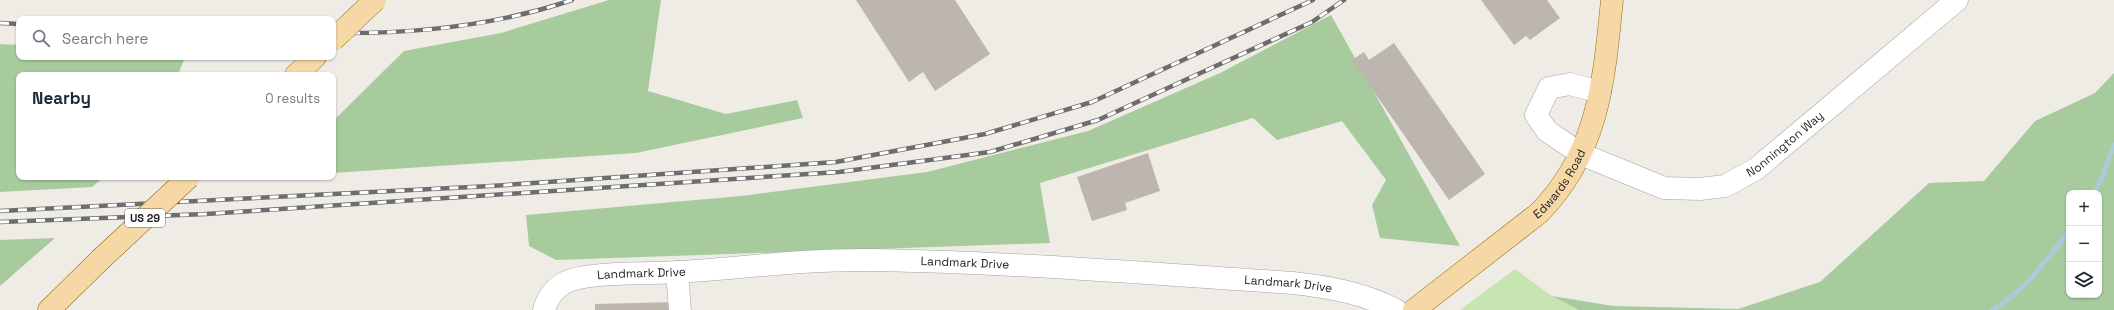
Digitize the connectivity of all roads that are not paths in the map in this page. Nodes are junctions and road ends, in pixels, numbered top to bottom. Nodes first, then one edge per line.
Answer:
1 (375, 0) edge
2 (1612, 0) edge
3 (1957, 0) edge
4 (336, 37) edge
5 (312, 60) edge
6 (299, 72) edge
7 (1600, 92) junction
8 (1581, 154) junction
9 (186, 180) edge
10 (677, 272) junction
11 (49, 310) edge
12 (544, 310) edge
13 (680, 310) edge
14 (1396, 310) edge
15 (1414, 310) edge

1 - 4 main road, bridge
2 - 7 main road, Edwards Road
3 - 8 street, Nonnington Way
5 - 6 main road
7 - 8 main road, Edwards Road
7 - 8 street, Nonnington Way
8 - 15 main road, Edwards Road
9 - 11 main road, US 29, bridge
10 - 12 street, Landmark Drive
10 - 13 street
10 - 14 street, Landmark Drive

